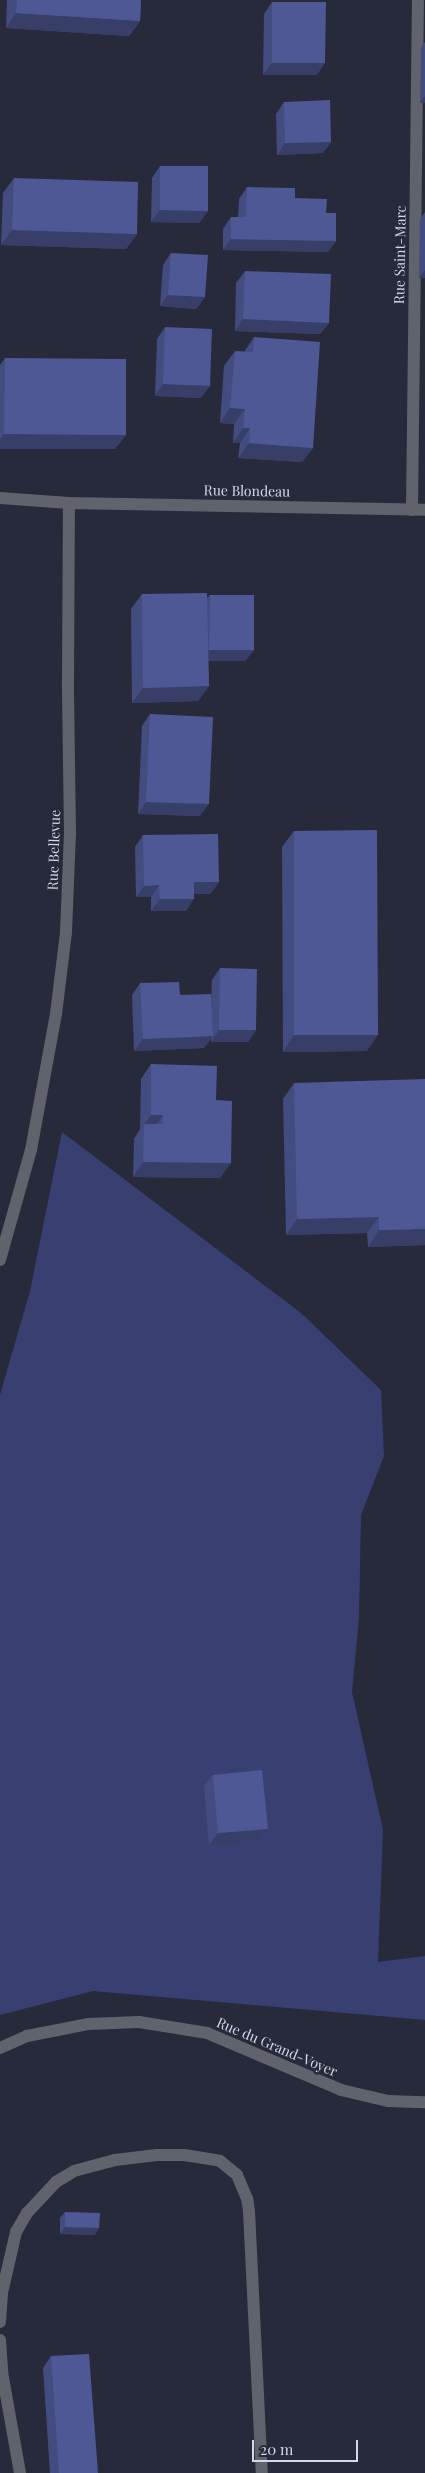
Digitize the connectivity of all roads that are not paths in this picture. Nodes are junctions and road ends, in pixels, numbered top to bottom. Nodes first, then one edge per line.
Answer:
1 (418, 0) edge
2 (0, 498) edge
3 (69, 503) junction
4 (412, 510) junction
5 (425, 510) edge
6 (0, 1260) edge
7 (0, 2048) edge
8 (425, 2102) edge
9 (0, 2322) edge
10 (0, 2340) edge
11 (20, 2473) edge
12 (262, 2473) edge

1 - 4 street, Rue Saint-Marc
2 - 3 street
3 - 4 street, Rue Blondeau
3 - 6 street, Rue Bellevue
4 - 5 street, Rue Blondeau
7 - 8 street, Rue du Grand-Voyer
9 - 12 street
10 - 11 street

